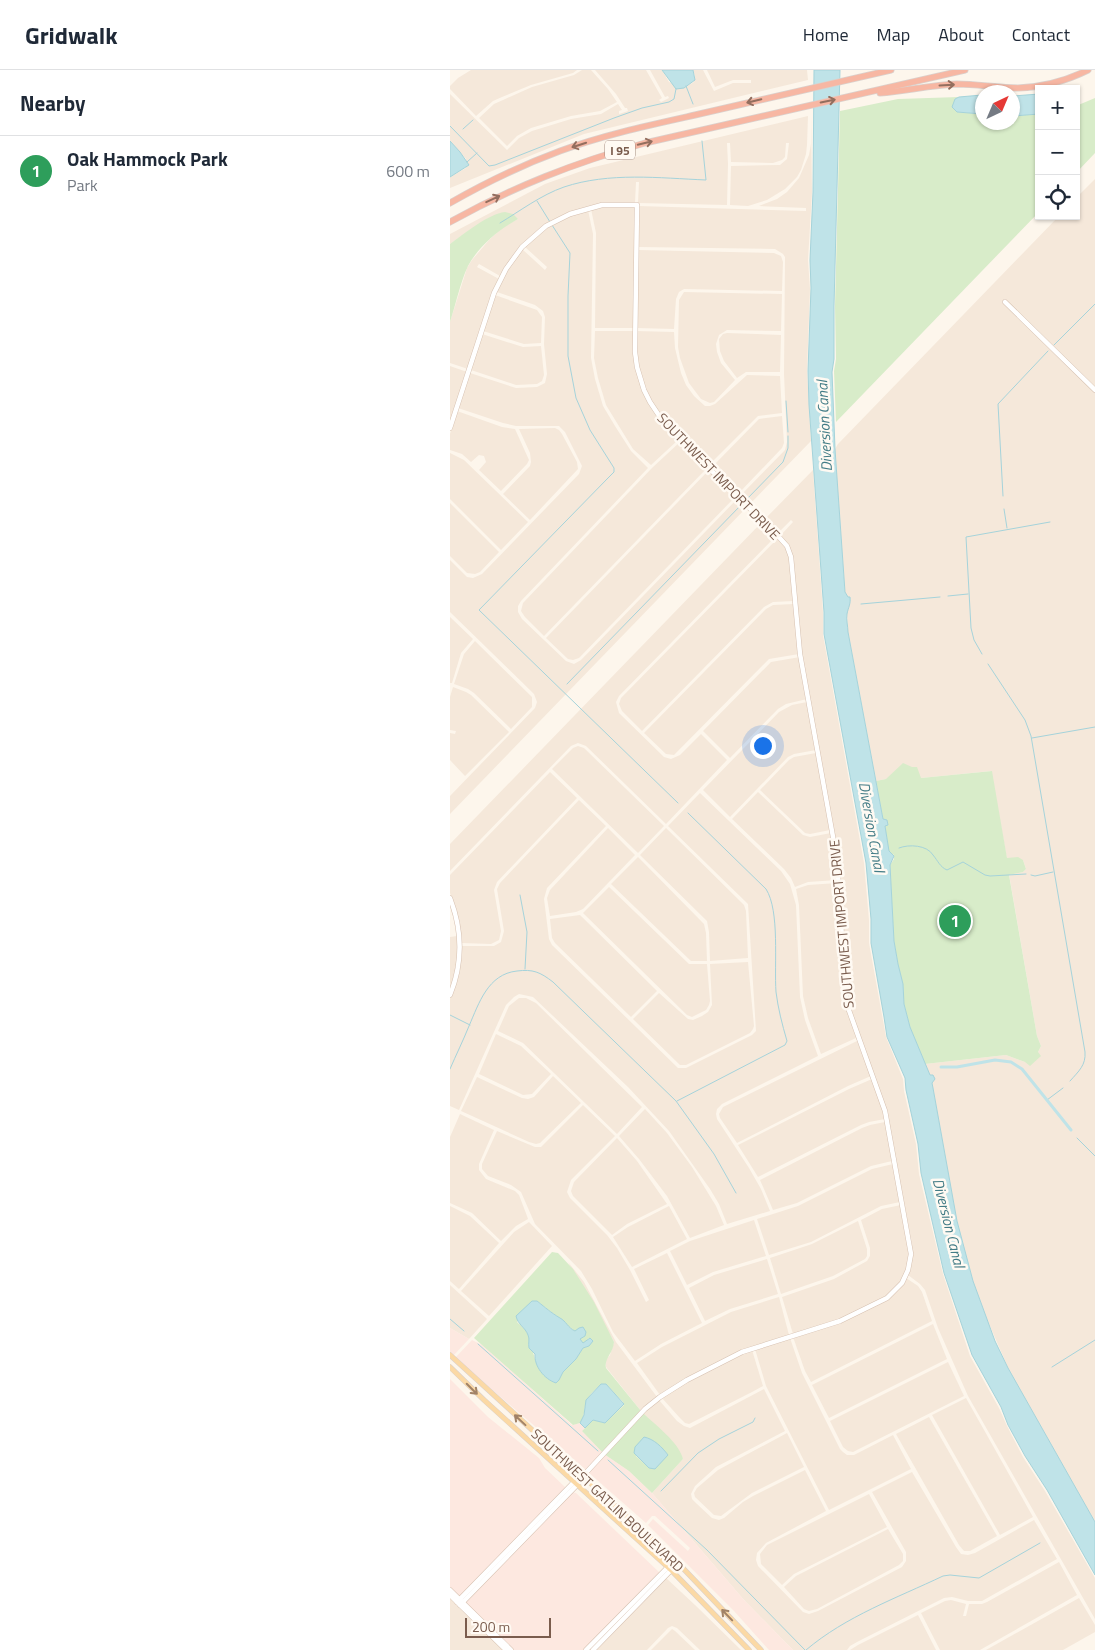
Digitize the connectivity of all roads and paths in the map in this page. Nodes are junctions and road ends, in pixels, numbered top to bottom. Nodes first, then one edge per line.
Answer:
1 (889, 70) edge
2 (965, 70) edge
3 (1088, 70) edge
4 (863, 93) junction
5 (450, 203) edge
6 (450, 222) edge
7 (1005, 302) dead end
8 (1095, 390) edge
9 (450, 428) edge
10 (450, 898) edge
11 (450, 995) edge
12 (450, 1355) edge
13 (450, 1367) edge
14 (582, 1477) junction
15 (575, 1483) junction
16 (676, 1562) junction
17 (670, 1568) junction
18 (450, 1590) edge
19 (450, 1595) edge
20 (460, 1602) junction
21 (506, 1650) edge
22 (511, 1650) edge
23 (586, 1650) edge
24 (594, 1650) edge
25 (749, 1650) edge
26 (761, 1650) edge

1 -> 5 highway, I 95
2 - 4 highway, I 95
4 -> 3 highway
6 -> 4 highway, I 95
7 - 8 street
9 - 14 street, SOUTHWEST IMPORT DRIVE
10 - 11 street
14 -> 12 main road, SOUTHWEST GATLIN BOULEVARD
13 -> 15 main road, SOUTHWEST GATLIN BOULEVARD
14 - 15 street, SOUTHWEST IMPORT DRIVE
14 - 16 main road, SOUTHWEST GATLIN BOULEVARD
15 - 17 main road, SOUTHWEST GATLIN BOULEVARD
15 - 20 street, SOUTHWEST IMPORT DRIVE
16 - 17 street
26 -> 16 main road, SOUTHWEST GATLIN BOULEVARD
17 - 23 street
17 - 24 street
17 - 25 main road, SOUTHWEST GATLIN BOULEVARD
18 - 20 street
19 - 20 street
20 - 21 street
20 - 22 street

